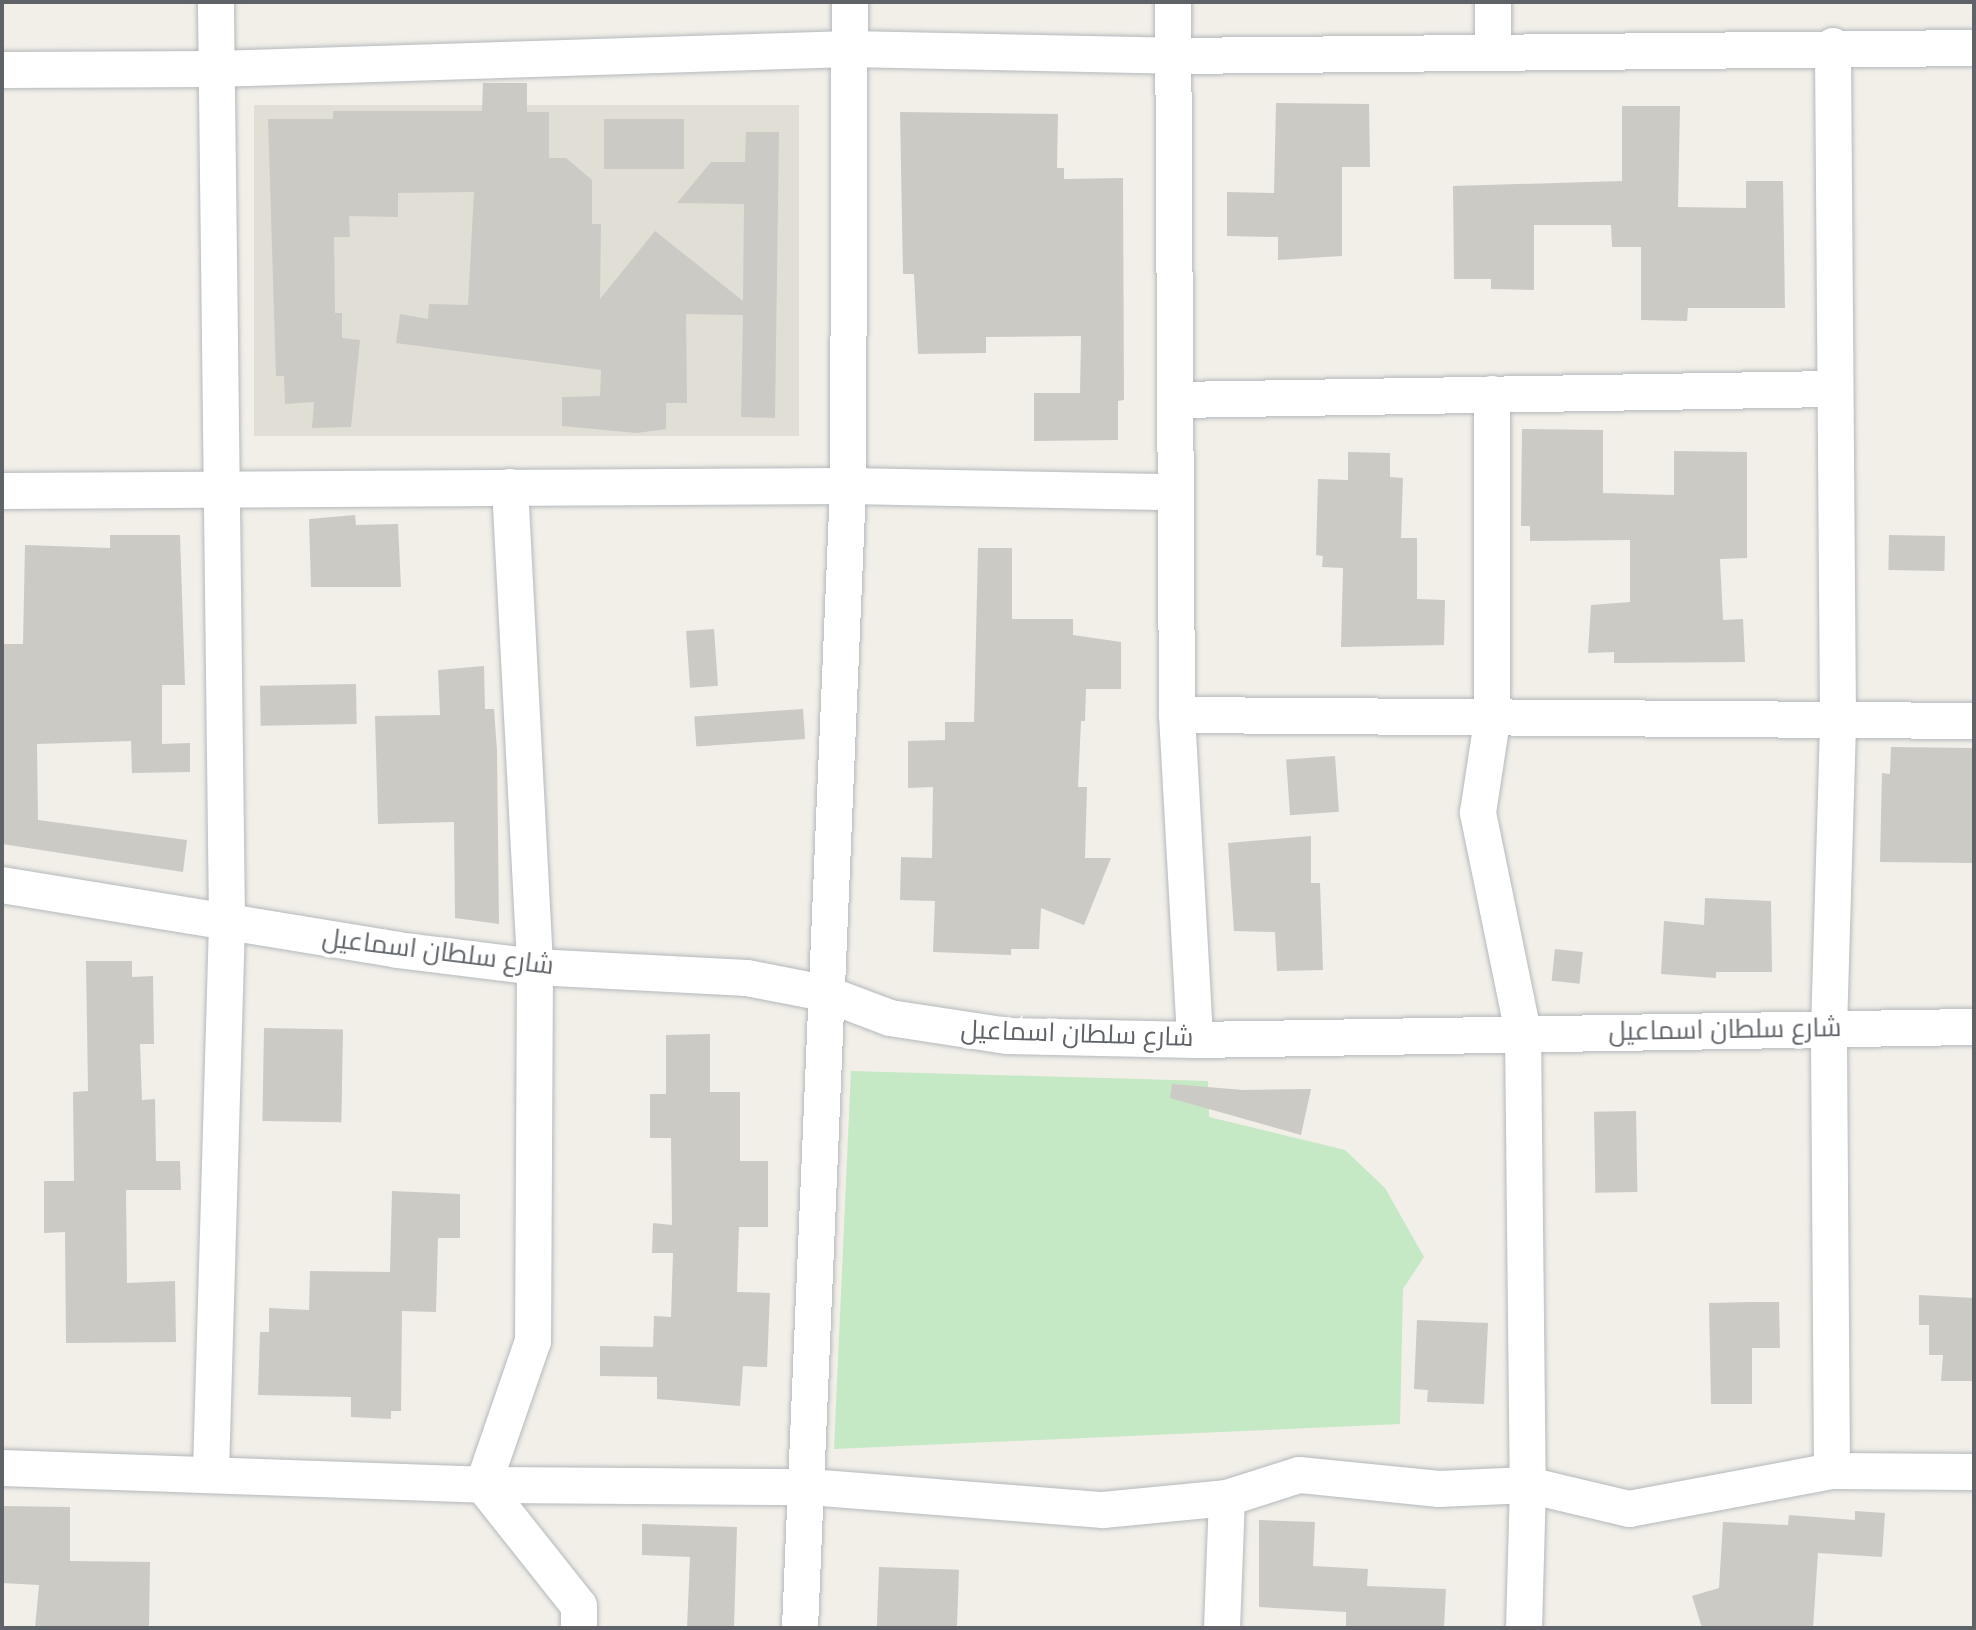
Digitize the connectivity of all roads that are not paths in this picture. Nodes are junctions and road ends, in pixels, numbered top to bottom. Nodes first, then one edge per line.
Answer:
1 (216, 2) edge
2 (850, 2) edge
3 (1173, 2) edge
4 (1493, 2) edge
5 (1833, 46) junction
6 (1974, 48) edge
7 (850, 49) junction
8 (1493, 52) junction
9 (1173, 56) junction
10 (216, 69) junction
11 (2, 70) edge
12 (1835, 389) junction
13 (1492, 394) junction
14 (1176, 400) junction
15 (848, 486) junction
16 (510, 487) junction
17 (220, 489) junction
18 (2, 491) edge
19 (1174, 492) junction
20 (1177, 715) junction
21 (1838, 719) junction
22 (1492, 721) junction
23 (1974, 721) edge
24 (2, 885) edge
25 (227, 922) junction
26 (535, 967) junction
27 (824, 993) junction
28 (1974, 1027) edge
29 (1829, 1029) junction
30 (1523, 1032) junction
31 (1195, 1040) junction
32 (2, 1468) edge
33 (1832, 1471) junction
34 (211, 1472) junction
35 (1974, 1472) edge
36 (483, 1485) junction
37 (1528, 1485) junction
38 (809, 1487) junction
39 (1227, 1498) junction
40 (579, 1628) edge
41 (800, 1628) edge
42 (1222, 1628) edge
43 (1524, 1628) edge

1 - 10 street
2 - 7 street
3 - 9 street
4 - 8 street
5 - 6 street
5 - 8 street
5 - 12 street
7 - 9 street
7 - 10 street
7 - 15 street
8 - 9 street
9 - 14 street
10 - 11 street
10 - 17 street
12 - 13 street
12 - 21 street
13 - 14 street
13 - 22 street
14 - 19 street
15 - 16 street
15 - 19 street
15 - 27 street
16 - 17 street
16 - 26 street
17 - 18 street
17 - 25 street
19 - 20 street
20 - 22 street
20 - 31 street
21 - 22 street
21 - 23 street
21 - 29 street
22 - 30 street
24 - 25 street, شارع سلطان اسماعيل
25 - 26 street, شارع سلطان اسماعيل
25 - 34 street
26 - 27 street, شارع سلطان اسماعيل
26 - 36 street
27 - 31 street, شارع سلطان اسماعيل
27 - 38 street
28 - 29 street, شارع سلطان اسماعيل
29 - 30 street, شارع سلطان اسماعيل
29 - 33 street
30 - 31 street, شارع سلطان اسماعيل
30 - 37 street
32 - 34 street
33 - 35 street
33 - 37 street
34 - 36 street
36 - 38 street
36 - 40 street
37 - 39 street
37 - 43 street
38 - 39 street
38 - 41 street
39 - 42 street

